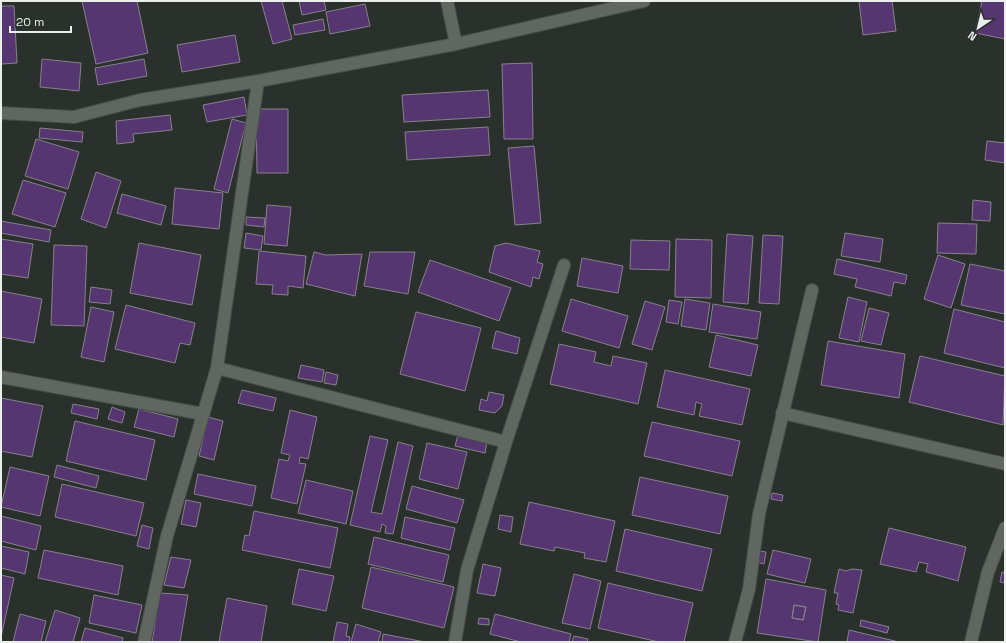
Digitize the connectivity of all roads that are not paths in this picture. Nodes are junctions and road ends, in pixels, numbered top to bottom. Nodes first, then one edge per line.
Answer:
1 (447, 1) edge
2 (644, 1) edge
3 (456, 44) junction
4 (258, 81) junction
5 (1, 114) edge
6 (564, 266) dead end
7 (812, 290) dead end
8 (217, 368) junction
9 (1, 377) edge
10 (782, 413) junction
11 (203, 414) junction
12 (506, 442) junction
13 (1005, 464) edge
14 (1005, 528) edge
15 (144, 642) edge
16 (454, 642) edge
17 (735, 642) edge
18 (971, 642) edge

1 - 3 street
2 - 3 street
3 - 4 street
4 - 5 street
4 - 8 street
6 - 12 street
7 - 10 street
8 - 11 street
8 - 12 street
9 - 11 street
10 - 13 street
10 - 17 street
11 - 15 street
12 - 16 street
14 - 18 street

